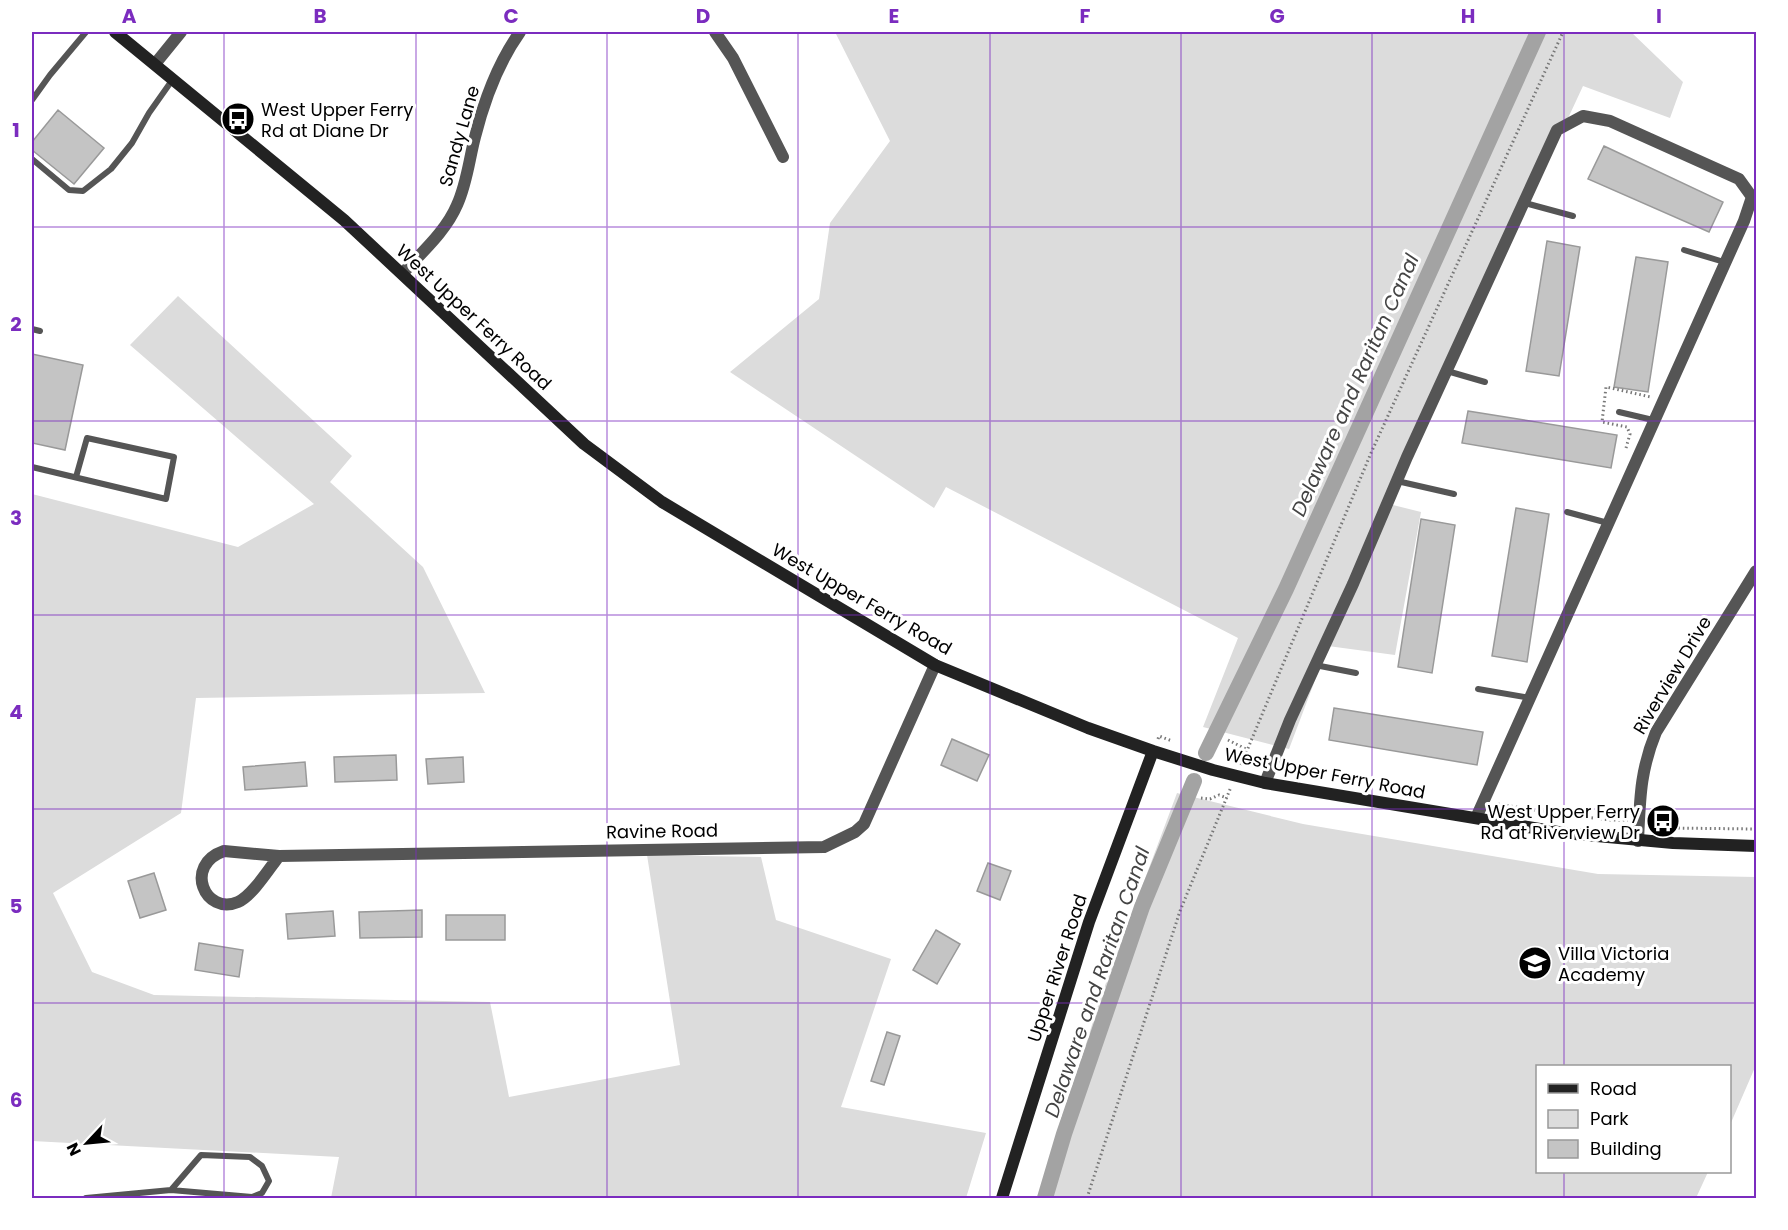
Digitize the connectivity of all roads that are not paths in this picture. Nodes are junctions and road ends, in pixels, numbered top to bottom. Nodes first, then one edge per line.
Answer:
1 (86, 32) edge
2 (116, 32) edge
3 (181, 32) edge
4 (520, 32) edge
5 (715, 32) edge
6 (155, 64) junction
7 (174, 79) junction
8 (32, 100) edge
9 (783, 157) dead end
10 (32, 159) edge
11 (1525, 203) junction
12 (1573, 216) dead end
13 (1684, 250) dead end
14 (1725, 262) junction
15 (403, 273) junction
16 (32, 329) edge
17 (40, 331) dead end
18 (1447, 371) junction
19 (1485, 382) dead end
20 (1619, 412) dead end
21 (1653, 420) junction
22 (32, 467) edge
23 (76, 477) junction
24 (1397, 481) junction
25 (1454, 495) dead end
26 (1567, 512) dead end
27 (1608, 523) junction
28 (1756, 571) edge
29 (935, 665) junction
30 (1315, 665) junction
31 (1356, 673) dead end
32 (1478, 688) dead end
33 (1530, 698) junction
34 (1153, 751) junction
35 (1265, 783) junction
36 (1479, 813) junction
37 (1638, 840) junction
38 (1756, 846) edge
39 (279, 856) junction
40 (171, 1190) junction
41 (86, 1198) edge
42 (1002, 1198) edge

1 - 8 lane
2 - 6 main road, West Upper Ferry Road
3 - 6 street
4 - 15 street, Sandy Lane
5 - 9 street
6 - 7 main road, West Upper Ferry Road
7 - 10 lane
7 - 15 main road, West Upper Ferry Road
11 - 12 lane
11 - 14 street
11 - 18 street
13 - 14 lane
14 - 21 street
15 - 29 main road, West Upper Ferry Road
16 - 17 lane
18 - 19 lane
18 - 24 street
20 - 21 lane
21 - 27 street
22 - 23 lane
23 - 23 lane
24 - 25 lane
24 - 30 street
26 - 27 lane
27 - 33 street
28 - 37 street, Riverview Drive
29 - 34 main road, West Upper Ferry Road
29 - 39 street, Ravine Road
30 - 31 lane
30 - 35 street
32 - 33 lane
33 - 36 street
34 - 35 main road, West Upper Ferry Road
34 - 42 main road, Upper River Road
35 - 36 main road, West Upper Ferry Road
36 - 37 main road, West Upper Ferry Road
37 - 38 main road, West Upper Ferry Road
39 - 39 street, Ravine Road
40 - 40 lane
40 - 41 lane

